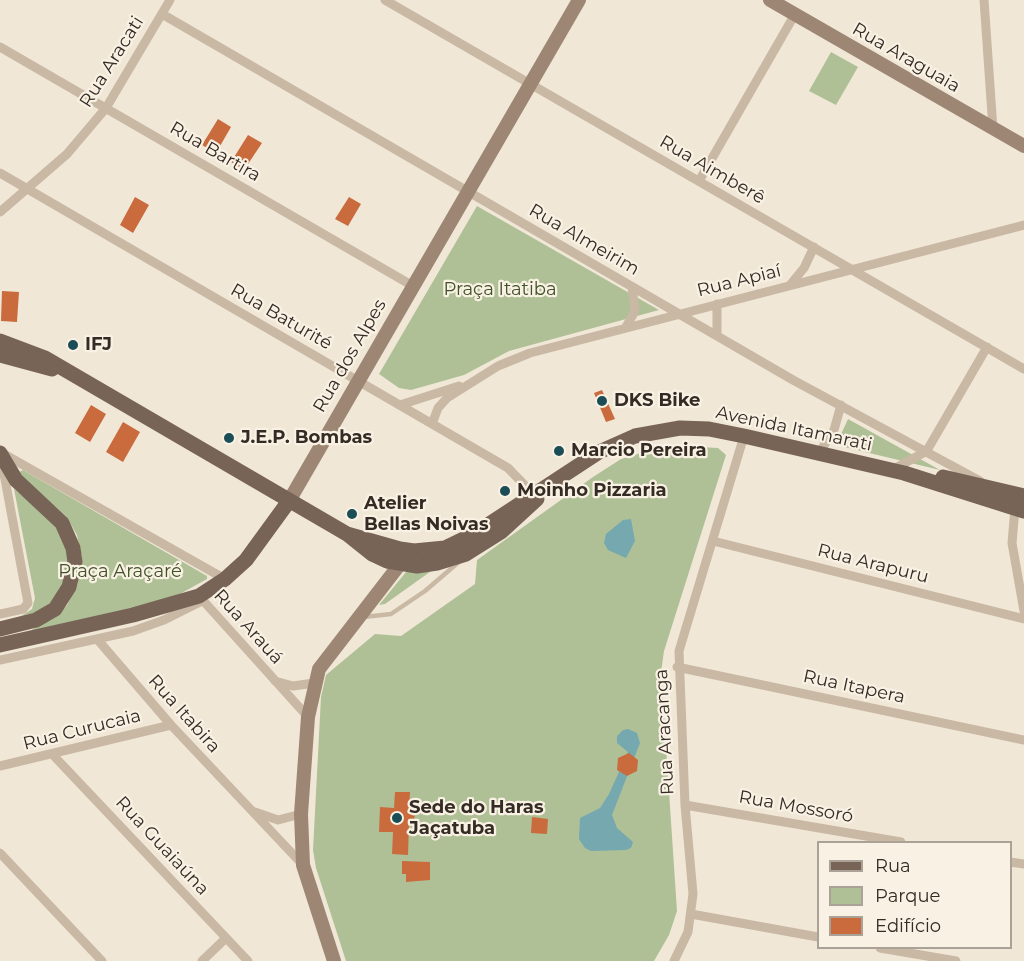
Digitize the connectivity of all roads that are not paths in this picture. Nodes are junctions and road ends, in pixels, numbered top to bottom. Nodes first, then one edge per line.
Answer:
1 (170, 0) edge
2 (385, 0) edge
3 (579, 0) edge
4 (770, 0) edge
5 (984, 0) edge
6 (162, 14) junction
7 (795, 14) junction
8 (0, 47) edge
9 (529, 85) junction
10 (106, 108) junction
11 (993, 129) junction
12 (1024, 146) edge
13 (0, 172) edge
14 (699, 181) junction
15 (29, 189) junction
16 (467, 192) junction
17 (0, 212) edge
18 (1024, 225) edge
19 (814, 247) junction
20 (850, 268) junction
21 (790, 285) junction
22 (413, 286) junction
23 (632, 286) junction
24 (717, 304) junction
25 (680, 313) junction
26 (626, 327) junction
27 (717, 335) junction
28 (4, 344) edge
29 (987, 347) junction
30 (0, 355) edge
31 (1024, 369) edge
32 (75, 375) junction
33 (358, 381) junction
34 (467, 383) junction
35 (400, 405) junction
36 (841, 405) junction
37 (432, 424) junction
38 (744, 436) junction
39 (925, 452) junction
40 (0, 453) edge
41 (819, 453) junction
42 (898, 472) junction
43 (995, 488) junction
44 (540, 494) junction
45 (289, 501) junction
46 (1022, 505) edge
47 (346, 534) junction
48 (713, 541) junction
49 (445, 548) junction
50 (466, 554) junction
51 (400, 564) junction
52 (225, 579) junction
53 (200, 598) junction
54 (1024, 611) edge
55 (0, 614) edge
56 (358, 617) junction
57 (1024, 619) edge
58 (0, 629) edge
59 (97, 639) junction
60 (0, 645) edge
61 (0, 660) edge
62 (678, 667) junction
63 (273, 680) junction
64 (314, 683) junction
65 (308, 717) junction
66 (171, 725) junction
67 (1024, 740) edge
68 (53, 754) junction
69 (0, 766) edge
70 (685, 805) junction
71 (248, 809) junction
72 (301, 814) junction
73 (890, 841) edge
74 (0, 853) edge
75 (303, 865) junction
76 (691, 914) junction
77 (817, 937) edge
78 (226, 938) junction
79 (886, 949) edge
80 (102, 961) edge
81 (202, 961) edge
82 (248, 961) edge
83 (334, 961) edge
84 (674, 961) edge
85 (956, 961) edge

1 - 6 street, Rua Aracati
2 - 9 street, Rua Aimberê
3 - 9 street, Rua dos Alpes
4 - 7 street, Rua Araguaia
5 - 11 street
6 - 10 street, Rua Aracati
6 - 16 street, Rua Almeirim
7 - 11 street, Rua Araguaia
7 - 14 street
8 - 10 street, Rua Bartira
9 - 14 street, Rua Aimberê
9 - 16 street, Rua dos Alpes
10 - 15 street, Rua Aracati
10 - 22 street, Rua Bartira
11 - 12 street, Rua Araguaia
13 - 15 street, Rua Baturité
14 - 19 street, Rua Aimberê
15 - 17 street, Rua Aracati
15 - 33 street, Rua Baturité
16 - 22 street, Rua dos Alpes
16 - 23 street, Rua Almeirim
18 - 20 street, Rua Apiaí
19 - 20 street, Rua Aimberê
19 - 21 street
20 - 21 street, Rua Apiaí
20 - 29 street, Rua Aimberê
21 - 24 street, Rua Apiaí
22 - 33 street, Rua dos Alpes
23 - 25 street, Rua Almeirim
23 - 26 street
24 - 25 street, Rua Apiaí
24 - 27 street
25 - 26 street, Rua Apiaí
25 - 27 street, Rua Almeirim
26 - 34 street, Rua Apiaí
27 - 36 street, Rua Almeirim
28 - 32 main road, Avenida Itamarati
29 - 31 street, Rua Aimberê
29 - 39 street
30 - 32 main road, Avenida Itamarati
32 - 45 main road, Avenida Itamarati
33 - 35 street, Rua Baturité
33 - 45 street, Rua dos Alpes
34 - 35 street, Rua Apiaí
34 - 37 street, Rua Apiaí
35 - 37 street, Rua Baturité
36 - 39 street, Rua Almeirim
36 - 41 street
37 - 44 street, Rua Baturité
38 - 41 main road, Avenida Itamarati
38 - 44 main road, Avenida Itamarati
38 - 48 street, Rua Aracanga
39 - 42 street
39 - 43 street, Rua Almeirim
40 - 52 street
40 - 55 street
40 - 58 main road
41 - 42 main road, Avenida Itamarati
42 - 43 main road, Avenida Itamarati
42 - 46 main road, Avenida Itamarati
43 - 46 main road, Avenida Itamarati
44 - 49 main road, Avenida Itamarati
44 - 50 main road, Avenida Itamarati
45 - 47 main road, Avenida Itamarati
45 - 52 main road, Rua dos Alpes
46 - 54 street
47 - 49 main road, Avenida Itamarati
47 - 51 main road, Avenida Itamarati
48 - 57 street, Rua Arapuru
48 - 62 street, Rua Aracanga
49 - 51 main road
50 - 51 main road, Avenida Itamarati
50 - 56 lane
51 - 56 street
52 - 53 main road, Rua dos Alpes
53 - 59 street, Rua dos Alpes
53 - 60 main road, Rua dos Alpes
53 - 63 street, Rua Arauá
56 - 64 street
59 - 61 street, Rua dos Alpes
59 - 66 street, Rua Itabira
62 - 67 street, Rua Itapera
62 - 70 street, Rua Aracanga
63 - 64 street, Rua Arauá
63 - 65 street, Rua Arauá
64 - 65 street
65 - 72 street
66 - 68 street, Rua Curucaia
66 - 71 street, Rua Itabira
68 - 69 street, Rua Curucaia
68 - 78 street, Rua Guaiaúna
70 - 73 street, Rua Mossoró
70 - 76 street, Rua Aracanga
71 - 72 street, Rua Itabira
71 - 75 street, Rua Itabira
72 - 75 street
74 - 80 street
75 - 83 street
76 - 77 street
76 - 84 street, Rua Aracanga
78 - 81 street
78 - 82 street, Rua Guaiaúna
79 - 85 street

